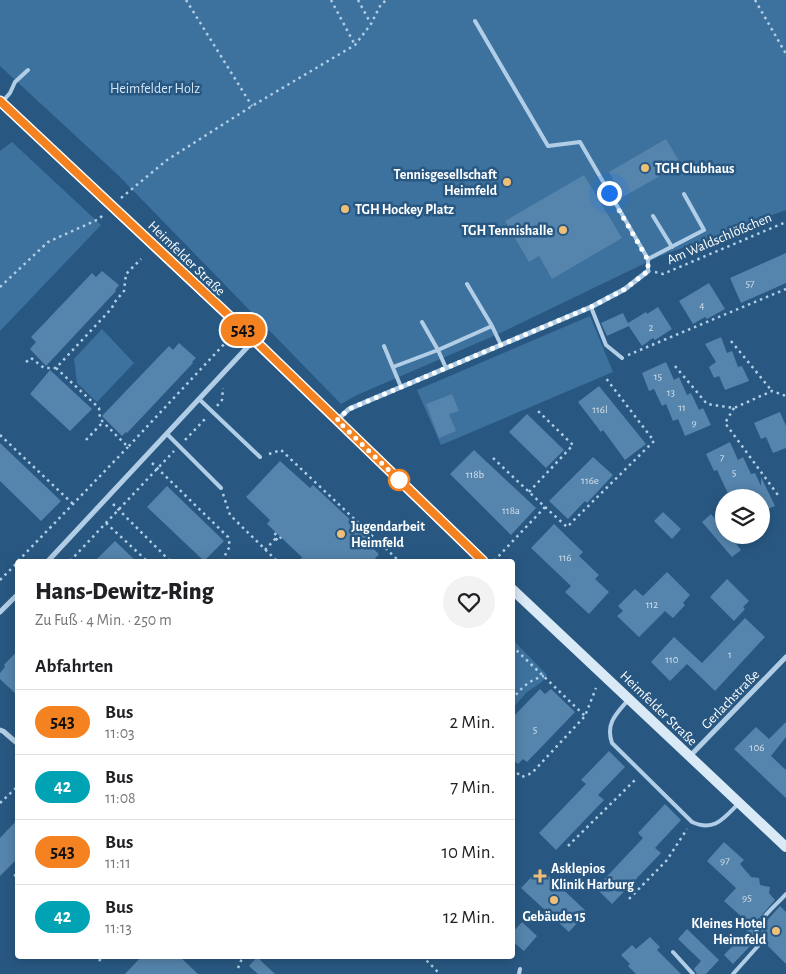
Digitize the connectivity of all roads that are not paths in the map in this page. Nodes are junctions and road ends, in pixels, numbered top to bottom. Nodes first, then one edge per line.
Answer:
1 (474, 22) dead end
2 (28, 70) dead end
3 (1, 102) edge
4 (684, 194) dead end
5 (653, 216) dead end
6 (672, 247) junction
7 (648, 260) junction
8 (648, 271) joint
9 (467, 284) dead end
10 (591, 307) junction
11 (422, 322) dead end
12 (492, 326) junction
13 (254, 340) junction
14 (500, 345) junction
15 (384, 346) dead end
16 (438, 350) junction
17 (622, 358) road end
18 (393, 367) junction
19 (446, 368) junction
20 (401, 387) junction
21 (199, 399) junction
22 (337, 420) junction
23 (167, 434) junction
24 (260, 457) road end
25 (221, 488) road end
26 (50, 559) edge
27 (481, 559) edge
28 (515, 592) edge
29 (15, 597) edge
30 (0, 612) edge
31 (786, 657) edge
32 (629, 698) junction
33 (0, 730) edge
34 (15, 741) edge
35 (690, 756) junction
36 (739, 803) junction
37 (786, 847) edge
38 (786, 894) edge
39 (673, 952) dead end
40 (694, 974) edge
41 (733, 974) edge

1 - 7 lane
2 - 3 lane
3 - 13 street, Heimfelder Straße
4 - 6 lane
5 - 6 lane
6 - 7 lane
7 - 8 lane
8 - 10 street
9 - 12 lane
10 - 14 street
10 - 17 lane
11 - 16 lane
12 - 14 lane
12 - 16 lane
13 - 21 street
13 - 22 street, Heimfelder Straße
14 - 19 street
15 - 18 lane
16 - 18 lane
16 - 19 lane
18 - 20 lane
19 - 20 street
20 - 22 street
21 - 23 street
21 - 24 lane
22 - 27 street, Heimfelder Straße
23 - 25 lane
23 - 26 street
28 - 32 street, Heimfelder Straße
29 - 30 street
31 - 35 street, Gerlachstraße
32 - 35 street, Heimfelder Straße
32 - 36 lane
33 - 34 street
35 - 36 street, Heimfelder Straße
36 - 37 street, Heimfelder Straße
38 - 41 lane
39 - 40 lane

